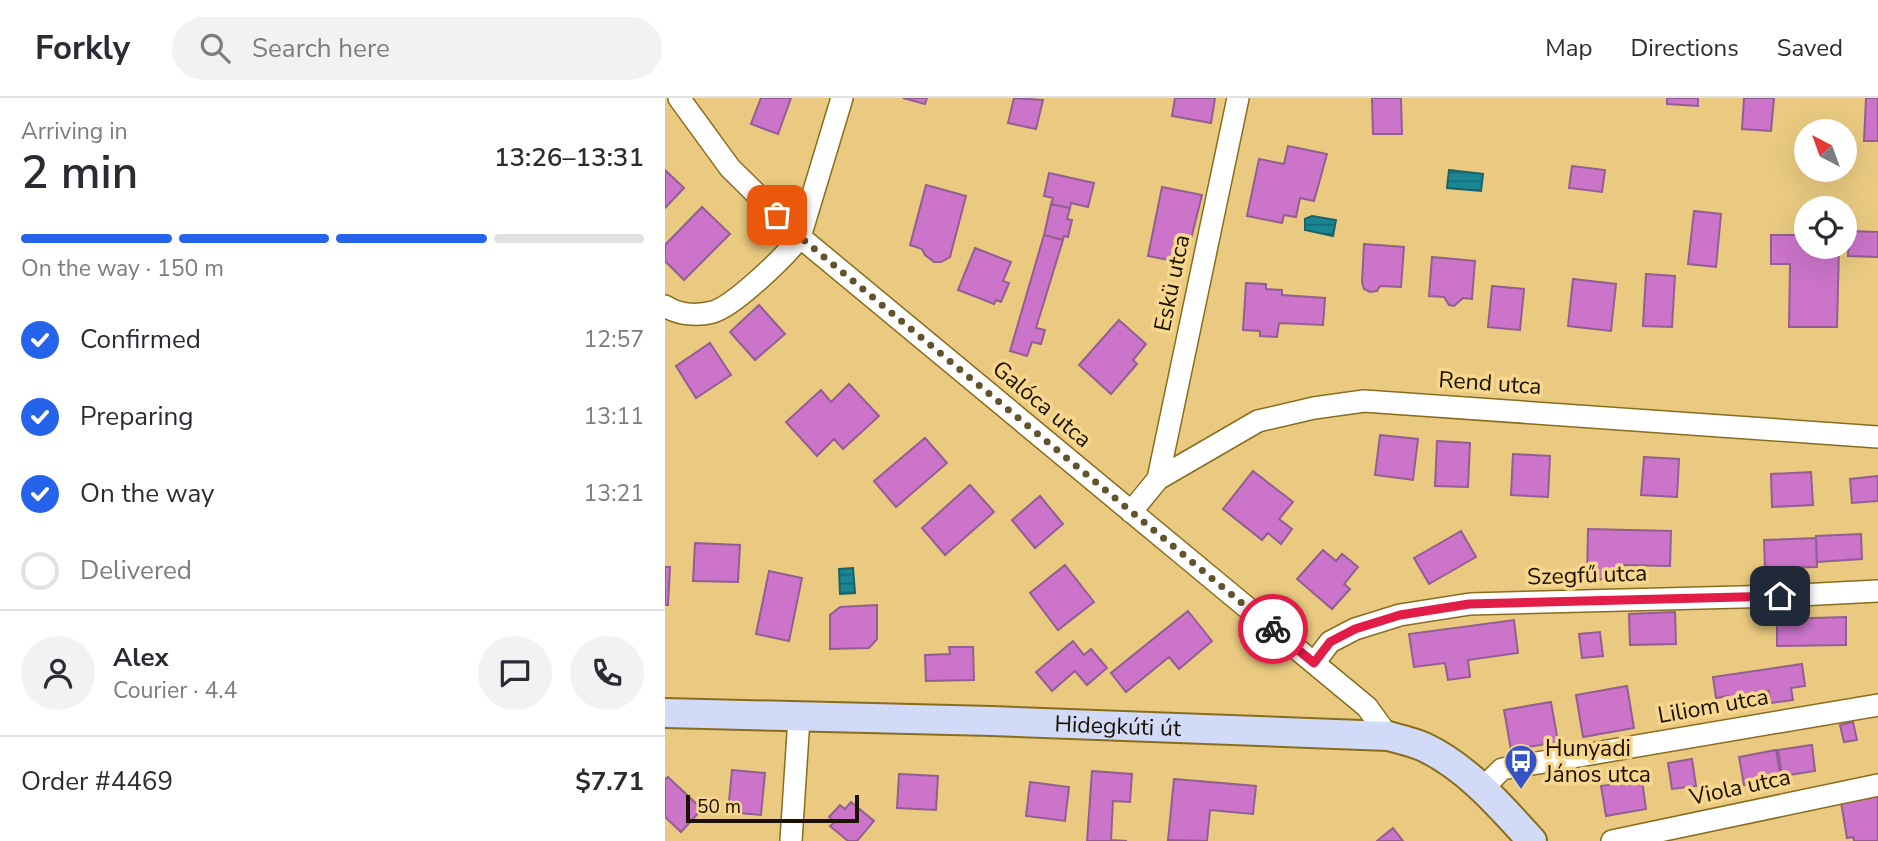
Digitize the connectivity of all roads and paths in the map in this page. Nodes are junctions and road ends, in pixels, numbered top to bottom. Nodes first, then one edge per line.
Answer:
1 (678, 98) edge
2 (842, 98) edge
3 (1238, 98) edge
4 (800, 237) junction
5 (665, 306) edge
6 (1878, 437) edge
7 (1158, 479) junction
8 (1131, 512) junction
9 (1878, 591) edge
10 (1314, 663) junction
11 (1878, 705) edge
12 (665, 713) edge
13 (798, 730) junction
14 (1388, 736) junction
15 (1878, 785) edge
16 (1482, 789) junction
17 (791, 841) edge
18 (1532, 841) edge
19 (1612, 841) edge

1 - 4 street, Galóca utca
2 - 4 street
3 - 7 street, Eskü utca
4 - 5 street
4 - 8 street, Galóca utca
6 - 7 street, Rend utca
7 - 8 street, Rend utca
8 - 10 street, Galóca utca
9 - 10 street, Szegfű utca
10 - 14 street, Galóca utca
11 - 16 street, Liliom utca
12 - 13 main road, Hidegkúti út
13 - 14 main road, Hidegkúti út
13 - 17 street
14 - 16 main road, Hidegkúti út
15 - 19 street, Viola utca
16 - 18 main road, Hidegkúti út

